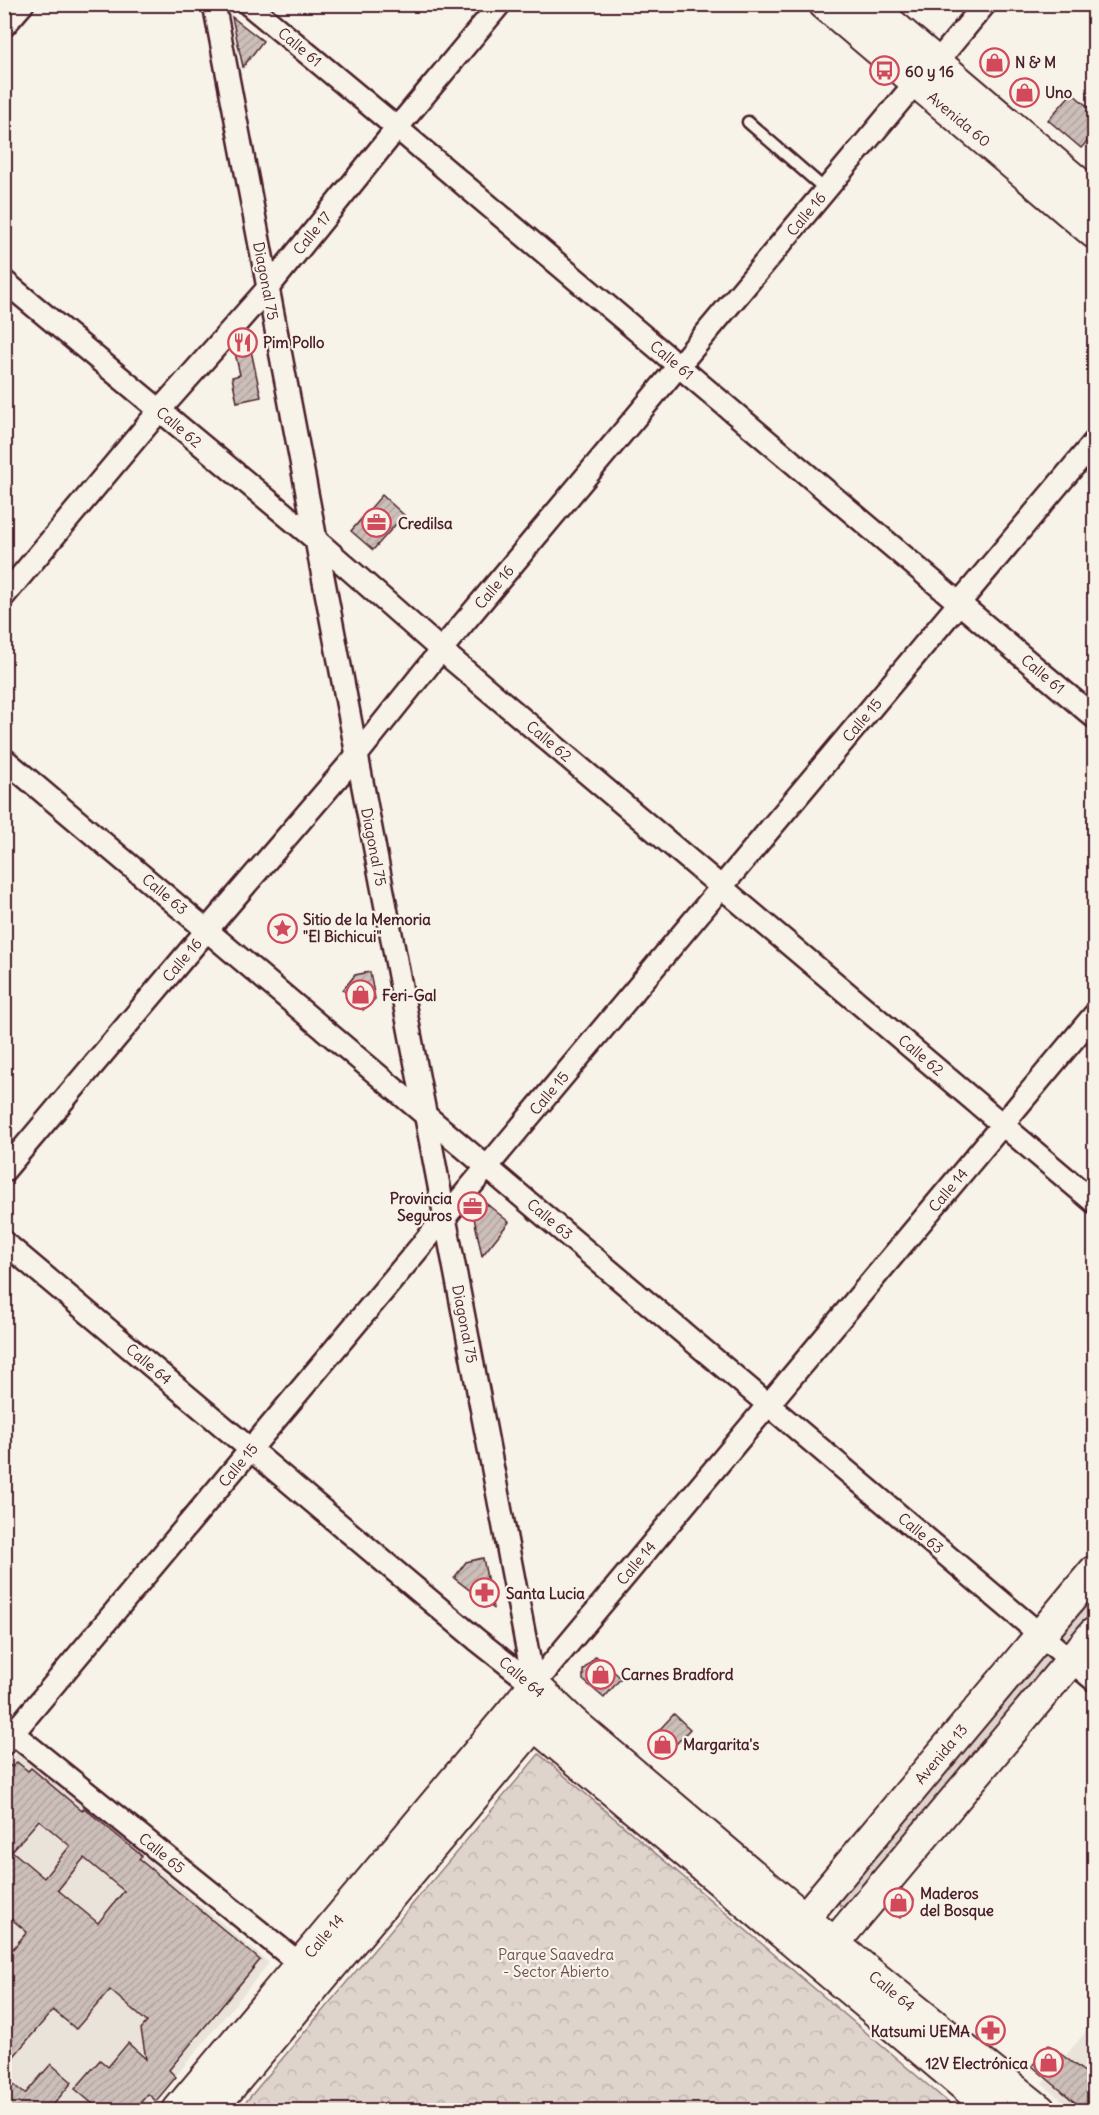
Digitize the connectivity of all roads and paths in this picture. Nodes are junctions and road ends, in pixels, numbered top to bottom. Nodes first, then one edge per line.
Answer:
1 (23, 4) edge
2 (214, 4) edge
3 (248, 4) edge
4 (500, 4) edge
5 (824, 4) edge
6 (868, 4) edge
7 (985, 4) edge
8 (4, 26) edge
9 (927, 72) junction
10 (748, 122) dead end
11 (397, 128) junction
12 (826, 190) junction
13 (1095, 196) edge
14 (1095, 233) edge
15 (4, 281) edge
16 (268, 288) junction
17 (679, 366) junction
18 (159, 411) junction
19 (1095, 442) edge
20 (316, 540) junction
21 (4, 596) edge
22 (960, 603) junction
23 (441, 650) junction
24 (1095, 717) edge
25 (357, 755) junction
26 (4, 759) edge
27 (722, 887) junction
28 (207, 930) junction
29 (1095, 1015) edge
30 (426, 1116) junction
31 (1003, 1125) junction
32 (488, 1167) junction
33 (4, 1172) edge
34 (1095, 1202) edge
35 (445, 1220) junction
36 (4, 1242) edge
37 (769, 1404) junction
38 (250, 1450) junction
39 (1095, 1571) edge
40 (1095, 1633) edge
41 (1041, 1635) junction
42 (1071, 1660) junction
43 (1095, 1680) edge
44 (534, 1685) junction
45 (534, 1725) junction
46 (7, 1734) edge
47 (796, 1928) junction
48 (826, 1953) junction
49 (310, 1972) junction
50 (178, 2110) edge
51 (211, 2110) edge
52 (993, 2110) edge
53 (1040, 2110) edge

1 - 8 street
2 - 16 street, Diagonal 75
3 - 11 street, Calle 61
4 - 11 street, Calle 17
5 - 9 main road, Avenida 60
6 - 9 main road, Avenida 60
7 - 9 street, Calle 16
9 - 12 street, Calle 16
9 - 13 main road, Avenida 60
9 - 14 main road, Avenida 60
10 - 12 lane
11 - 16 street, Calle 17
11 - 17 street, Calle 61
12 - 17 street, Calle 16
15 - 18 street, Calle 62
16 - 18 street, Calle 17
16 - 20 street, Diagonal 75
17 - 22 street, Calle 61
17 - 23 street, Calle 16
18 - 20 street, Calle 62
18 - 21 street, Calle 17
19 - 22 street, Calle 15
20 - 23 street, Calle 62
20 - 25 street, Diagonal 75
22 - 24 street, Calle 61
22 - 27 street, Calle 15
23 - 25 street, Calle 16
23 - 27 street, Calle 62
25 - 28 street, Calle 16
25 - 30 street, Diagonal 75
26 - 28 street, Calle 63
27 - 31 street, Calle 62
27 - 32 street, Calle 15
28 - 30 street, Calle 63
28 - 33 street, Calle 16
29 - 31 street, Calle 14
30 - 32 street, Calle 63
30 - 35 street, Diagonal 75
31 - 34 street, Calle 62
31 - 37 street, Calle 14
32 - 35 street, Calle 15
32 - 37 street, Calle 63
35 - 38 street, Calle 15
35 - 44 street, Diagonal 75
36 - 38 street, Calle 64
37 - 41 street, Calle 63
37 - 44 street, Calle 14
38 - 44 street, Calle 64
38 - 46 street, Calle 15
39 - 41 main road, Avenida 13
40 - 42 main road
41 - 42 street, Calle 63
41 - 47 main road, Avenida 13
42 - 43 street, Calle 63
42 - 48 main road
44 - 45 street, Diagonal 75
44 - 47 main road, Calle 64
44 - 49 main road, Calle 14
45 - 47 main road, Calle 64
45 - 49 main road, Calle 14
46 - 49 street, Calle 65
47 - 48 main road, Calle 64
48 - 52 main road, Calle 64
48 - 53 main road, Calle 64
49 - 50 main road, Calle 14
49 - 51 main road, Calle 14

